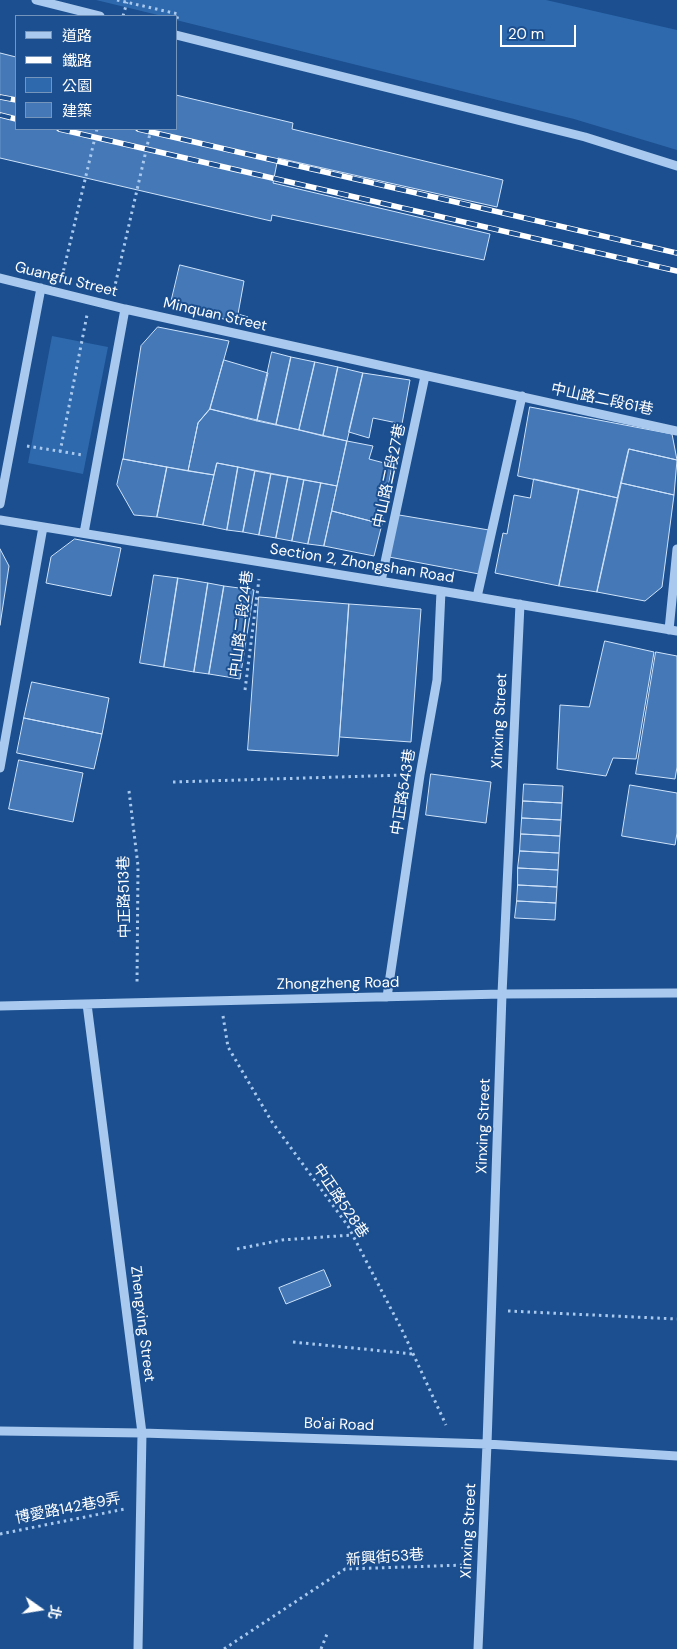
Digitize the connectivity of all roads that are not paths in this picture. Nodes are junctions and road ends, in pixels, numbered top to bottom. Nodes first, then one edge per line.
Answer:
1 (36, 0) edge
2 (96, 15) edge
3 (178, 35) edge
4 (677, 166) edge
5 (0, 278) edge
6 (41, 288) junction
7 (125, 308) junction
8 (425, 376) junction
9 (522, 396) junction
10 (677, 431) edge
11 (0, 504) edge
12 (0, 520) edge
13 (43, 527) junction
14 (84, 533) junction
15 (677, 549) edge
16 (381, 581) junction
17 (440, 590) junction
18 (477, 597) junction
19 (520, 604) junction
20 (673, 630) edge
21 (0, 767) edge
22 (677, 993) edge
23 (502, 994) junction
24 (387, 997) junction
25 (87, 1004) junction
26 (0, 1006) edge
27 (0, 1431) edge
28 (142, 1433) junction
29 (486, 1444) junction
30 (677, 1456) edge
31 (138, 1649) edge
32 (478, 1649) edge

1 - 2 street
3 - 4 street
5 - 6 street, Guangfu Street
6 - 7 street, Guangfu Street
6 - 11 street
7 - 8 street, Minquan Street
7 - 14 street
8 - 9 street, Minquan Street
8 - 16 street, 中山路二段27巷
9 - 10 street, 中山路二段61巷
9 - 18 street
12 - 13 street, Section 2, Zhongshan Road
13 - 14 street, Section 2, Zhongshan Road
13 - 21 street
14 - 16 street, Section 2, Zhongshan Road
15 - 20 street
16 - 17 street, Section 2, Zhongshan Road
17 - 18 street, Section 2, Zhongshan Road
17 - 24 street, 中正路543巷
18 - 19 street, Section 2, Zhongshan Road
19 - 20 street, Section 2, Zhongshan Road
19 - 23 street, Xinxing Street
22 - 23 street, Zhongzheng Road
23 - 24 street, Zhongzheng Road
23 - 29 street, Xinxing Street
24 - 25 street, Zhongzheng Road
25 - 26 street, Zhongzheng Road
25 - 28 street, Zhengxing Street
27 - 28 street, Bo'ai Road
28 - 29 street, Bo'ai Road
28 - 31 street, Zhengxing Street
29 - 30 street, Bo'ai Road
29 - 32 street, Xinxing Street

